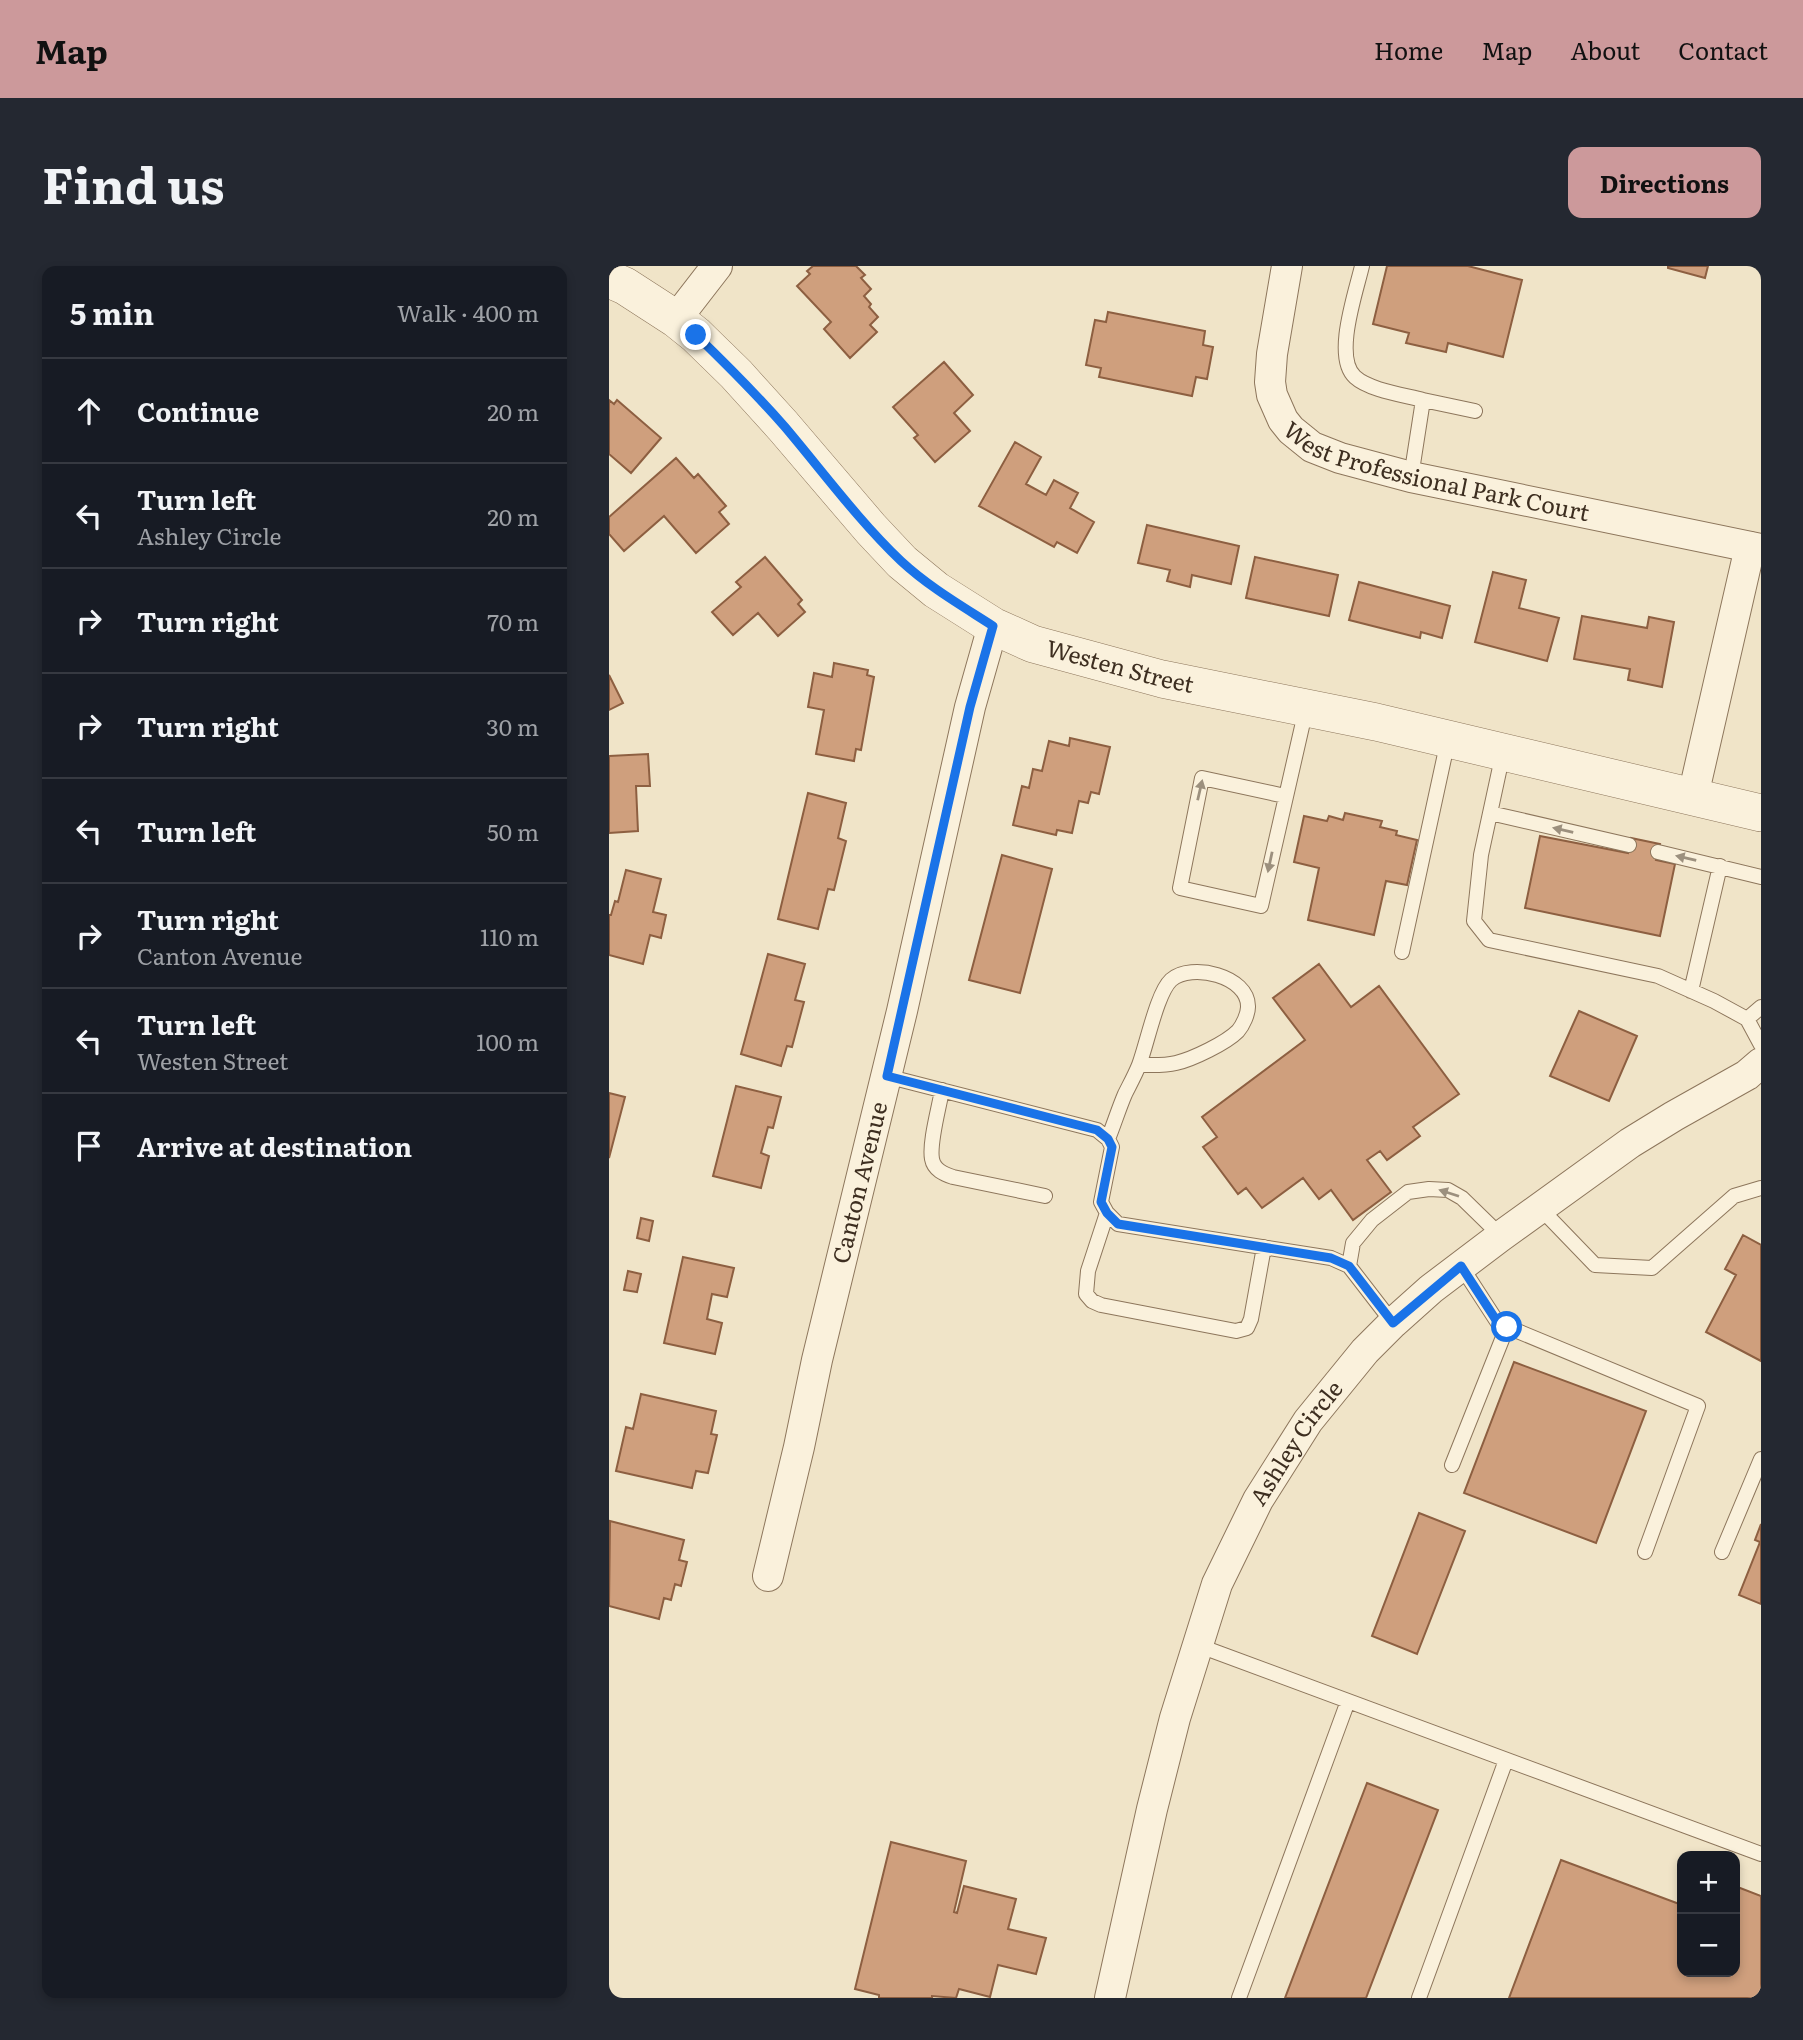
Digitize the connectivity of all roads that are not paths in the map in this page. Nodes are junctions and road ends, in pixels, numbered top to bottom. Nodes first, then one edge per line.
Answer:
1 (717, 266) edge
2 (1287, 266) edge
3 (1362, 266) edge
4 (609, 279) edge
5 (676, 319) junction
6 (1423, 400) junction
7 (1475, 411) dead end
8 (1411, 477) junction
9 (1755, 548) edge
10 (993, 626) junction
11 (1306, 708) junction
12 (1448, 738) junction
13 (1504, 751) junction
14 (1285, 796) junction
15 (1693, 796) junction
16 (1490, 813) junction
17 (1761, 813) edge
18 (1629, 845) dead end
19 (1658, 852) dead end
20 (1720, 866) junction
21 (1761, 877) edge
22 (1402, 952) dead end
23 (1691, 991) junction
24 (1761, 1007) edge
25 (1747, 1019) junction
26 (1761, 1045) edge
27 (1139, 1065) junction
28 (1756, 1071) edge
29 (887, 1076) junction
30 (942, 1090) junction
31 (1108, 1139) junction
32 (1761, 1188) edge
33 (1045, 1196) dead end
34 (1539, 1208) junction
35 (1107, 1213) junction
36 (1501, 1236) junction
37 (1264, 1247) junction
38 (1349, 1266) junction
39 (1461, 1266) junction
40 (1393, 1323) junction
41 (1507, 1327) junction
42 (1761, 1459) edge
43 (1451, 1465) dead end
44 (1646, 1552) dead end
45 (1722, 1552) dead end
46 (768, 1576) dead end
47 (1197, 1645) junction
48 (1348, 1701) junction
49 (1506, 1760) junction
50 (1761, 1854) edge
51 (1110, 1998) edge
52 (1239, 1998) edge
53 (1419, 1998) edge

1 - 5 street
2 - 8 street, West Professional Park Court
3 - 6 lane
4 - 5 street, Westen Street
5 - 10 street, Westen Street
6 - 7 lane
6 - 8 lane
8 - 9 street, West Professional Park Court
9 - 15 street
10 - 11 street, Westen Street
10 - 29 street, Canton Avenue
11 - 12 street, Westen Street
11 - 14 lane
12 - 13 street, Westen Street
12 - 22 lane
13 - 15 street, Westen Street
13 - 16 lane
14 -> 14 lane
15 - 17 street, Westen Street
18 -> 16 lane
16 - 23 lane
20 -> 19 lane
20 - 21 lane
20 - 23 lane
23 - 25 lane
24 - 25 lane
25 - 26 lane
27 - 27 lane
27 - 31 lane
28 - 34 street, Ashley Circle
29 - 30 lane
29 - 46 street, Canton Avenue
30 - 31 lane
30 - 33 lane
31 - 35 lane
32 - 34 lane
34 - 36 street, Ashley Circle
35 - 37 lane
35 - 37 lane
36 -> 38 lane
36 - 39 street, Ashley Circle
37 - 38 lane
38 - 40 lane
39 - 40 street, Ashley Circle
39 - 41 lane
40 - 47 street, Ashley Circle
41 - 43 lane
41 - 44 lane
42 - 45 lane
47 - 48 lane
47 - 51 street, Ashley Circle
48 - 49 lane
48 - 52 lane
49 - 50 lane
49 - 53 lane

